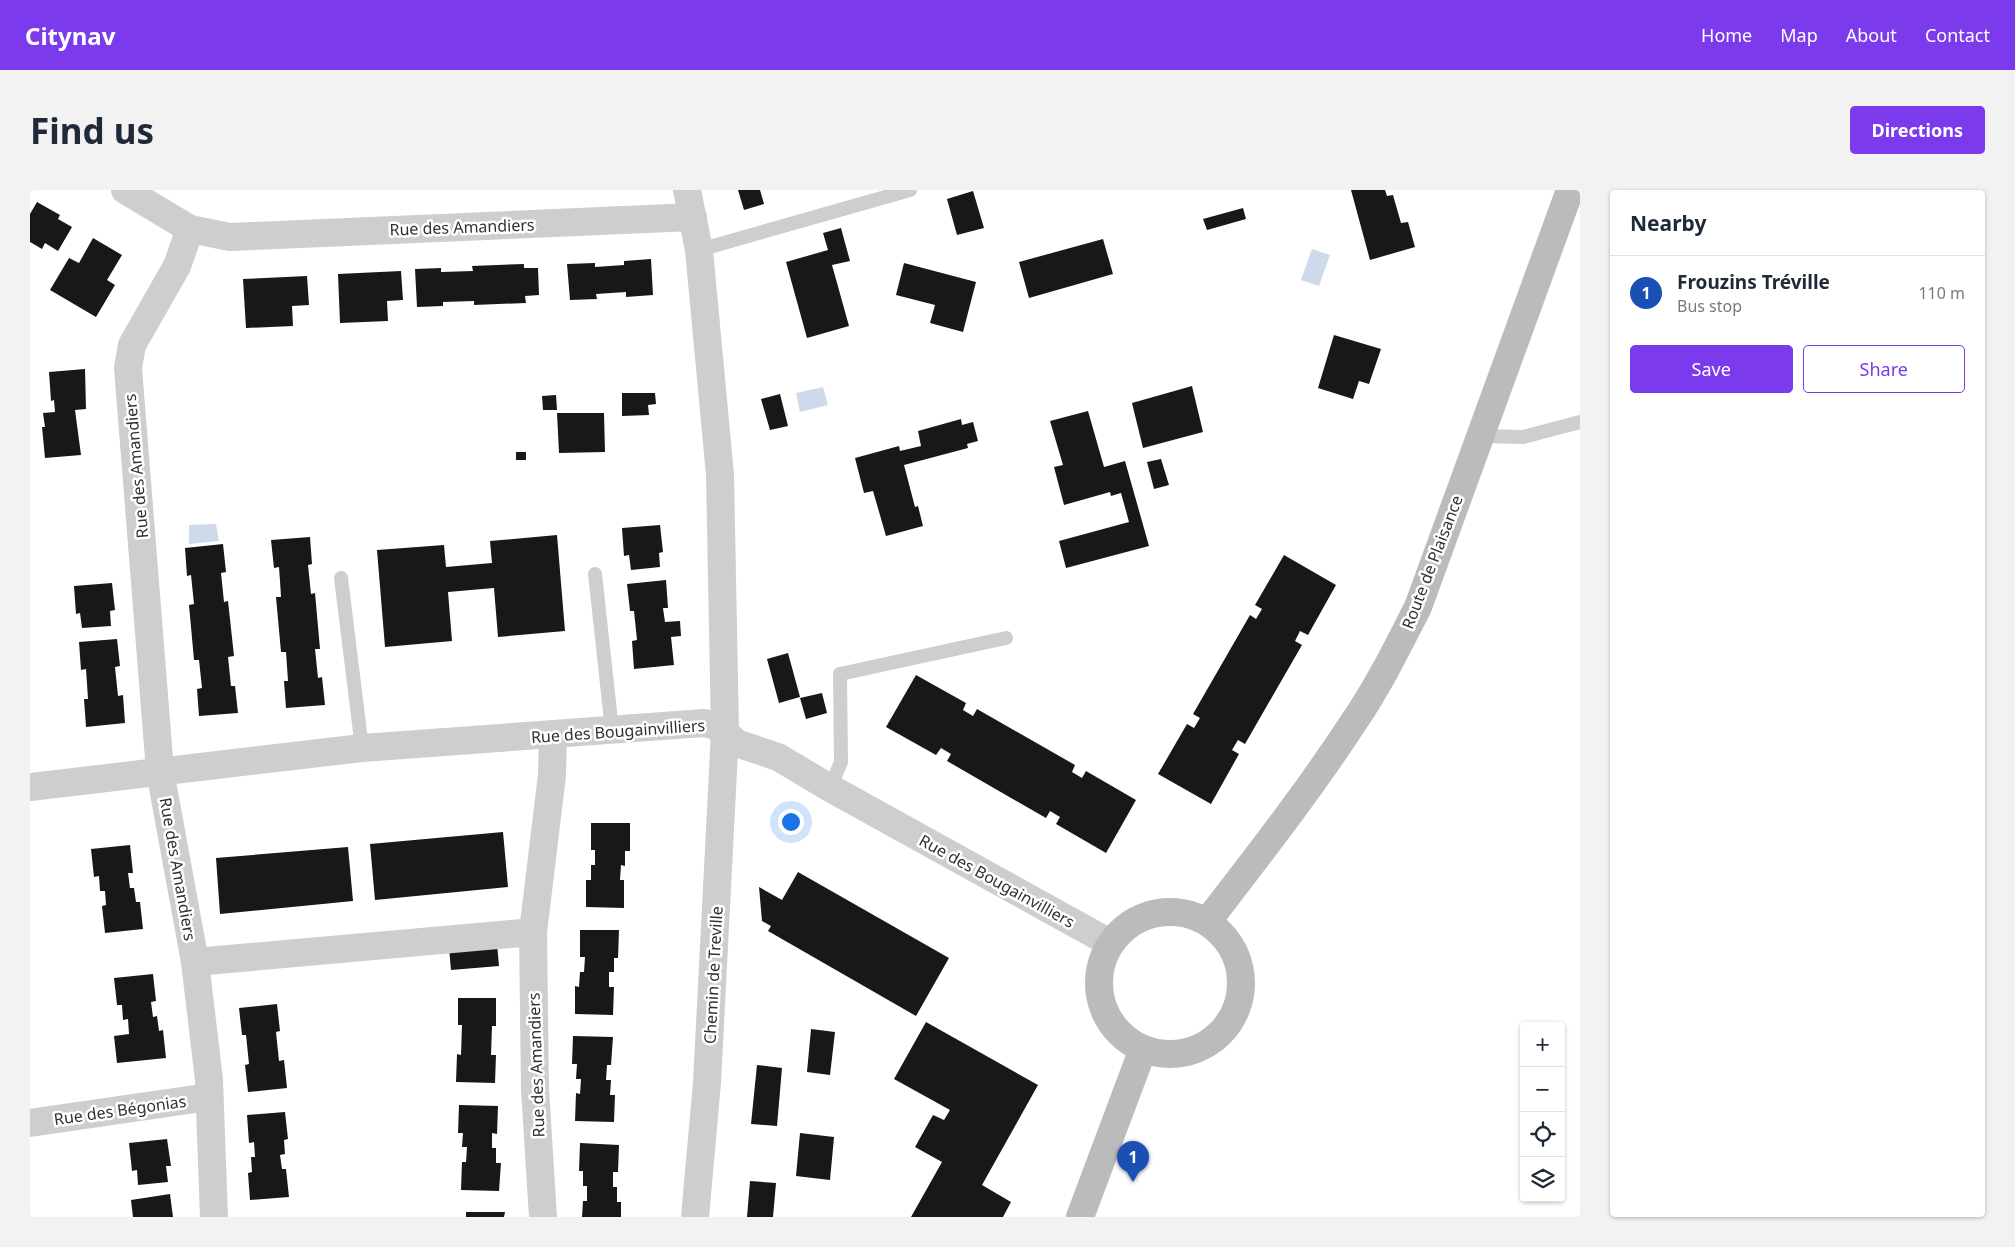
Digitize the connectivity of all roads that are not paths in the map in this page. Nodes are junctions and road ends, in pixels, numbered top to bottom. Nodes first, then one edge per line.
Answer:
1 (126, 190) edge
2 (687, 190) edge
3 (910, 190) edge
4 (1570, 190) edge
5 (693, 216) junction
6 (190, 229) junction
7 (699, 250) junction
8 (1580, 422) edge
9 (1480, 436) junction
10 (595, 574) dead end
11 (341, 578) dead end
12 (1006, 638) dead end
13 (612, 730) junction
14 (725, 732) junction
15 (553, 735) junction
16 (362, 748) junction
17 (160, 770) junction
18 (30, 787) edge
19 (830, 788) junction
20 (1207, 922) junction
21 (532, 932) junction
22 (1110, 943) junction
23 (195, 962) junction
24 (1143, 1049) junction
25 (209, 1097) junction
26 (30, 1123) edge
27 (214, 1217) edge
28 (543, 1217) edge
29 (695, 1217) edge
30 (1080, 1217) edge

1 - 6 street
2 - 5 street, Chemin de Treville
3 - 7 lane
4 - 9 main road, Route de Plaisance
5 - 6 street, Rue des Amandiers
5 - 7 street, Chemin de Treville
6 - 17 street, Rue des Amandiers
7 - 14 street, Chemin de Treville
8 - 9 lane
9 - 20 main road, Route de Plaisance
10 - 13 lane
11 - 16 lane
12 - 19 lane
13 - 14 street, Rue des Bougainvilliers
13 - 15 street, Rue des Bougainvilliers
14 - 19 street, Rue des Bougainvilliers
14 - 29 street, Chemin de Treville
15 - 16 street, Rue des Bougainvilliers
15 - 21 street, Rue des Amandiers
16 - 17 street, Rue des Bougainvilliers
17 - 18 street, Rue des Bougainvilliers
17 - 23 street, Rue des Amandiers
19 - 22 street, Rue des Bougainvilliers
20 - 22 main road
20 - 24 main road
21 - 23 street
21 - 28 street, Rue des Amandiers
22 - 24 main road
23 - 25 street, Rue des Amandiers
24 - 30 main road
25 - 26 street, Rue des Bégonias
25 - 27 street, Rue des Amandiers

